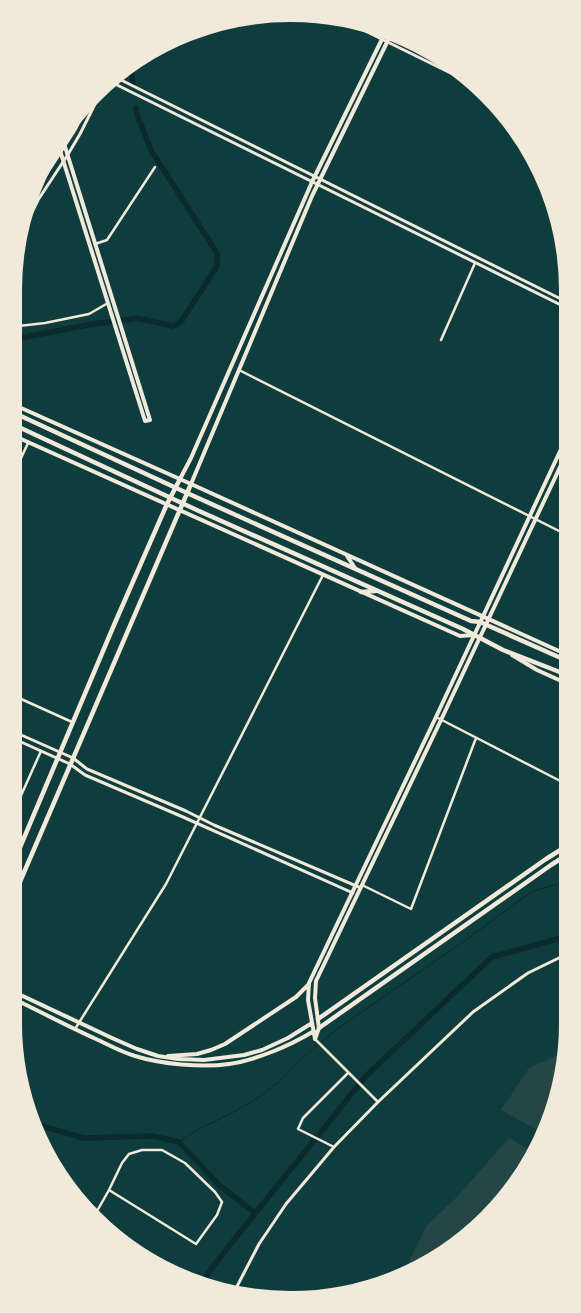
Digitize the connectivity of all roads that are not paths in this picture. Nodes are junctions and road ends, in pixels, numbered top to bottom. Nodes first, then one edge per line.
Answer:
1 (363, 29) edge
2 (376, 32) edge
3 (383, 37) junction
4 (389, 37) edge
5 (388, 40) junction
6 (433, 60) edge
7 (456, 75) edge
8 (120, 79) edge
9 (114, 84) edge
10 (98, 98) edge
11 (82, 116) edge
12 (64, 142) edge
13 (65, 147) junction
14 (59, 148) edge
15 (61, 153) junction
16 (68, 156) junction
17 (63, 162) junction
18 (155, 167) dead end
19 (317, 178) junction
20 (312, 182) junction
21 (41, 184) edge
22 (317, 185) junction
23 (28, 221) edge
24 (95, 244) junction
25 (475, 263) junction
26 (562, 300) edge
27 (108, 303) junction
28 (562, 306) edge
29 (112, 309) junction
30 (19, 326) edge
31 (118, 327) junction
32 (441, 340) dead end
33 (239, 370) junction
34 (19, 407) edge
35 (19, 416) edge
36 (19, 427) edge
37 (19, 438) edge
38 (28, 443) junction
39 (562, 447) edge
40 (19, 462) edge
41 (562, 463) edge
42 (180, 479) junction
43 (191, 484) junction
44 (176, 487) junction
45 (187, 493) junction
46 (170, 497) junction
47 (183, 503) junction
48 (167, 504) junction
49 (180, 510) junction
50 (529, 515) junction
51 (536, 518) junction
52 (562, 532) edge
53 (347, 555) junction
54 (355, 568) junction
55 (323, 575) junction
56 (377, 591) junction
57 (361, 592) junction
58 (482, 617) junction
59 (488, 619) junction
60 (480, 622) junction
61 (486, 625) junction
62 (474, 635) junction
63 (480, 638) junction
64 (503, 650) junction
65 (562, 652) edge
66 (562, 658) edge
67 (562, 673) edge
68 (562, 681) edge
69 (19, 698) edge
70 (436, 717) junction
71 (441, 720) junction
72 (72, 722) junction
73 (19, 734) edge
74 (476, 738) junction
75 (19, 741) edge
76 (41, 752) junction
77 (60, 752) junction
78 (57, 758) junction
79 (73, 758) junction
80 (70, 764) junction
81 (562, 782) edge
82 (19, 800) edge
83 (200, 818) junction
84 (197, 824) junction
85 (19, 849) edge
86 (562, 849) edge
87 (562, 858) edge
88 (19, 885) edge
89 (356, 886) junction
90 (362, 886) junction
91 (352, 893) junction
92 (357, 895) junction
93 (562, 956) edge
94 (316, 981) junction
95 (309, 983) junction
96 (19, 994) edge
97 (19, 1001) edge
98 (318, 1019) junction
99 (79, 1023) junction
100 (312, 1024) junction
101 (319, 1028) junction
102 (75, 1029) junction
103 (313, 1032) junction
104 (316, 1040) junction
105 (158, 1056) junction
106 (348, 1073) junction
107 (378, 1102) junction
108 (334, 1147) junction
109 (109, 1190) junction
110 (96, 1213) edge
111 (236, 1289) edge

1 - 3 street
2 - 3 street
3 - 5 street
3 - 19 main road
4 - 5 main road
5 - 6 street
5 - 7 street
5 - 19 main road
8 - 19 street
9 - 20 street
10 - 16 street
11 - 13 street
12 - 13 main road
13 - 15 street
13 - 16 main road
14 - 15 main road
15 - 17 main road
15 - 21 street
16 - 17 street
16 - 24 main road
17 - 23 street
17 - 27 main road
18 - 24 street
19 - 20 main road
19 - 22 main road
19 - 26 street
20 - 22 street
20 - 42 main road
22 - 25 street
22 - 33 main road
24 - 29 main road
25 - 28 street
25 - 32 street
27 - 29 main road
27 - 30 street
29 - 31 main road
31 - 31 main road
33 - 43 main road
33 - 50 street
34 - 42 main road
35 - 44 main road
36 - 46 main road
37 - 38 main road
38 - 40 street
38 - 48 main road
39 - 50 main road
41 - 51 main road
42 - 43 main road
42 - 44 main road
43 - 45 main road
43 - 53 main road
44 - 45 main road
44 - 46 main road
45 - 47 main road
45 - 54 main road
46 - 47 main road
46 - 48 main road
47 - 49 main road
47 - 56 main road
48 - 49 main road
48 - 72 main road
49 - 55 main road
49 - 79 main road
50 - 51 street
50 - 58 main road
51 - 52 street
51 - 59 main road
53 - 54 main road
53 - 58 main road
54 - 60 main road
55 - 57 main road
55 - 83 street
56 - 57 main road
56 - 62 main road
57 - 62 main road
58 - 59 main road
58 - 60 main road
59 - 61 main road
59 - 65 main road
60 - 61 main road
60 - 62 main road
61 - 63 main road
61 - 66 main road
62 - 63 main road
62 - 70 main road
63 - 64 main road
63 - 71 main road
64 - 67 main road
64 - 68 main road
69 - 72 street
70 - 71 street
70 - 89 main road
71 - 74 street
71 - 90 main road
72 - 77 main road
73 - 77 street
74 - 81 street
74 - 90 street
75 - 76 street
76 - 78 street
76 - 82 street
77 - 78 main road
77 - 79 street
78 - 80 street
78 - 85 main road
79 - 80 main road
79 - 83 street
80 - 84 street
80 - 88 main road
83 - 84 street
83 - 89 street
84 - 91 street
84 - 99 street
86 - 98 main road
87 - 101 main road
89 - 90 street
89 - 91 main road
90 - 92 main road
91 - 92 street
91 - 95 main road
92 - 94 main road
93 - 107 street
94 - 95 main road
94 - 98 main road
95 - 100 main road
95 - 105 main road
96 - 99 main road
97 - 102 main road
98 - 100 main road
98 - 101 main road
99 - 102 street
99 - 105 main road
100 - 103 main road
100 - 105 main road
101 - 103 main road
101 - 104 main road
102 - 103 main road
103 - 104 main road
104 - 106 street
106 - 107 street
106 - 108 street
107 - 108 street
108 - 111 street
109 - 109 street
109 - 110 street

